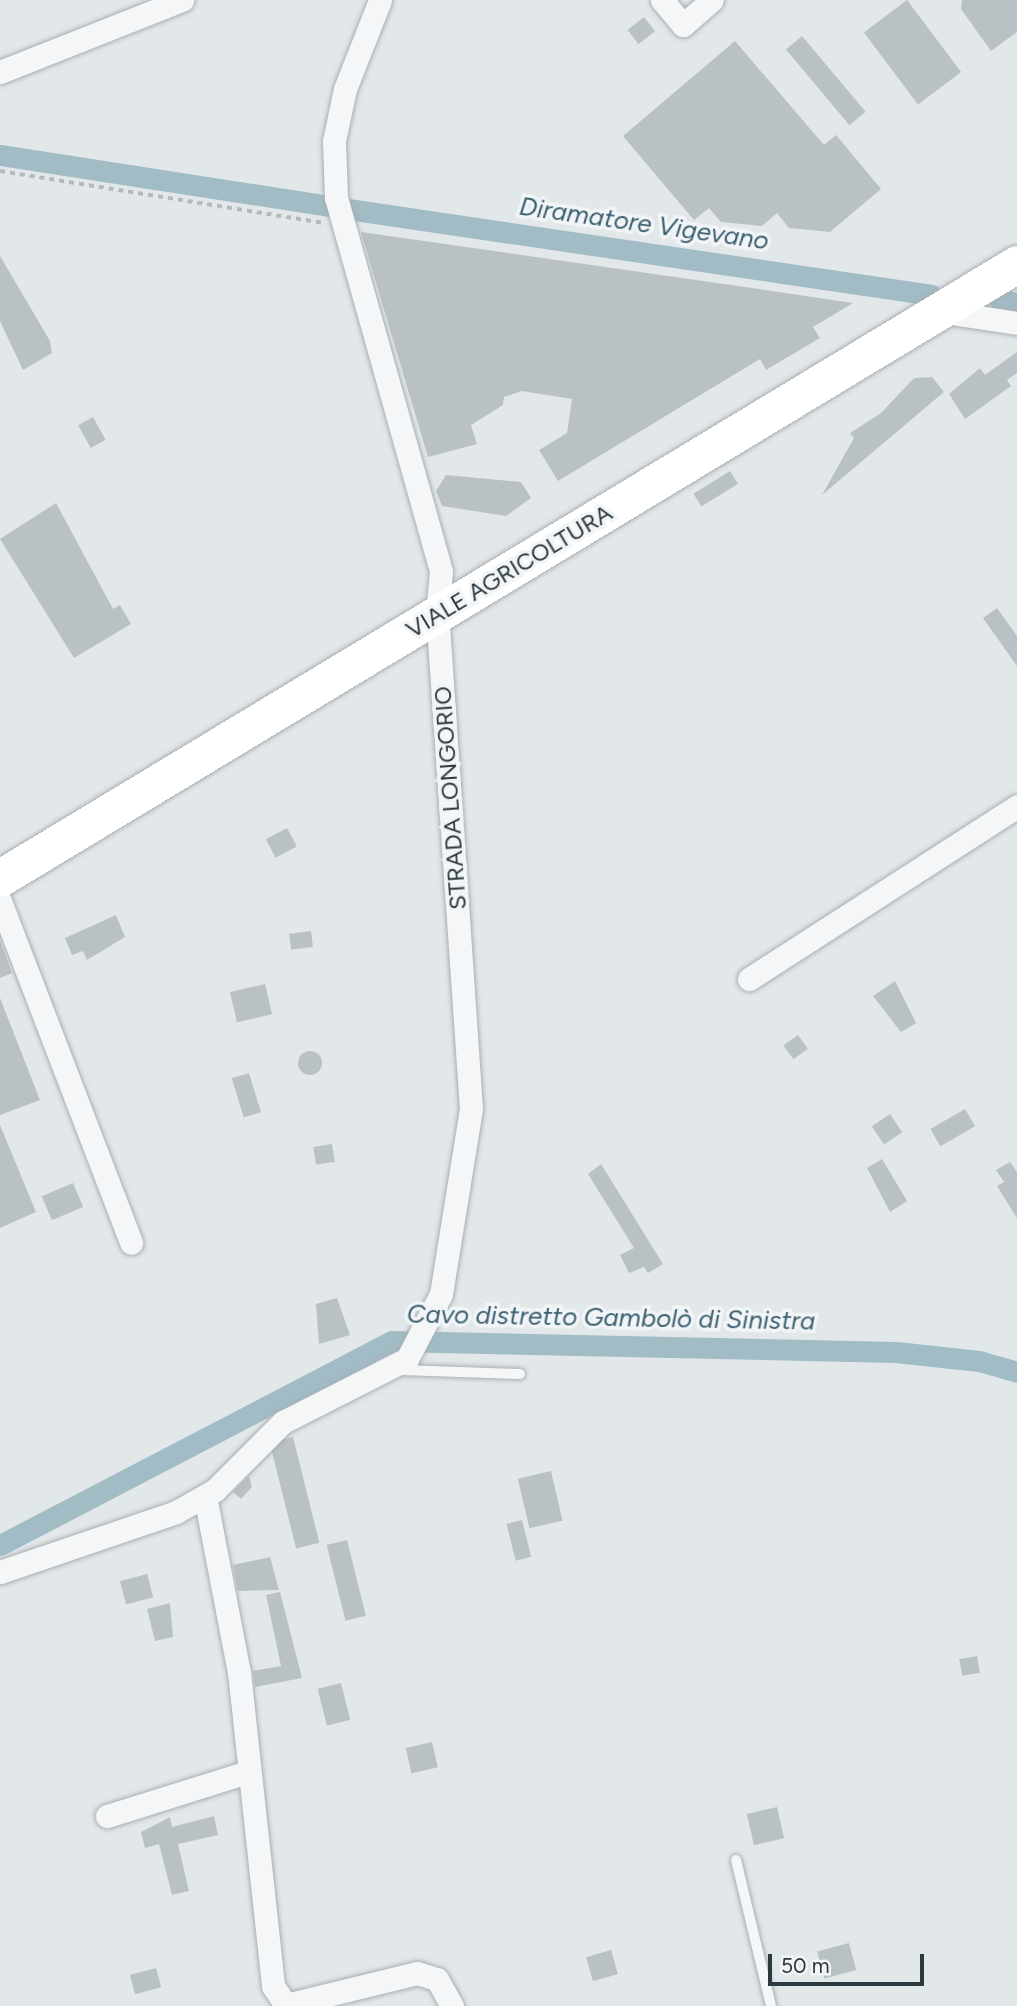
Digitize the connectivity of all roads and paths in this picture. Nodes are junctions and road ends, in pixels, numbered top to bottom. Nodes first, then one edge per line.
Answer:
1 (182, 0) edge
2 (380, 0) edge
3 (662, 0) edge
4 (712, 0) edge
5 (0, 72) edge
6 (0, 171) edge
7 (344, 227) junction
8 (1005, 271) edge
9 (942, 310) junction
10 (1017, 323) edge
11 (437, 614) junction
12 (1017, 806) edge
13 (0, 878) edge
14 (0, 901) edge
15 (749, 979) dead end
16 (131, 1243) dead end
17 (393, 1369) junction
18 (520, 1374) dead end
19 (205, 1496) junction
20 (0, 1572) edge
21 (247, 1772) junction
22 (107, 1816) dead end
23 (736, 1860) dead end
24 (452, 2006) edge
25 (771, 2006) edge

1 - 5 street
2 - 7 street, STRADA LONGORIO
3 - 4 street
6 - 7 path
7 - 11 street, STRADA LONGORIO
8 - 9 main road, VIALE AGRICOLTURA
9 - 10 street
9 - 11 main road, VIALE AGRICOLTURA
11 - 13 main road, VIALE AGRICOLTURA
11 - 17 street, STRADA LONGORIO
12 - 15 street
14 - 16 street
17 - 18 lane
17 - 19 street, STRADA LONGORIO
19 - 20 street, STRADA LONGORIO
19 - 21 street
21 - 22 street
21 - 24 street
23 - 25 lane

